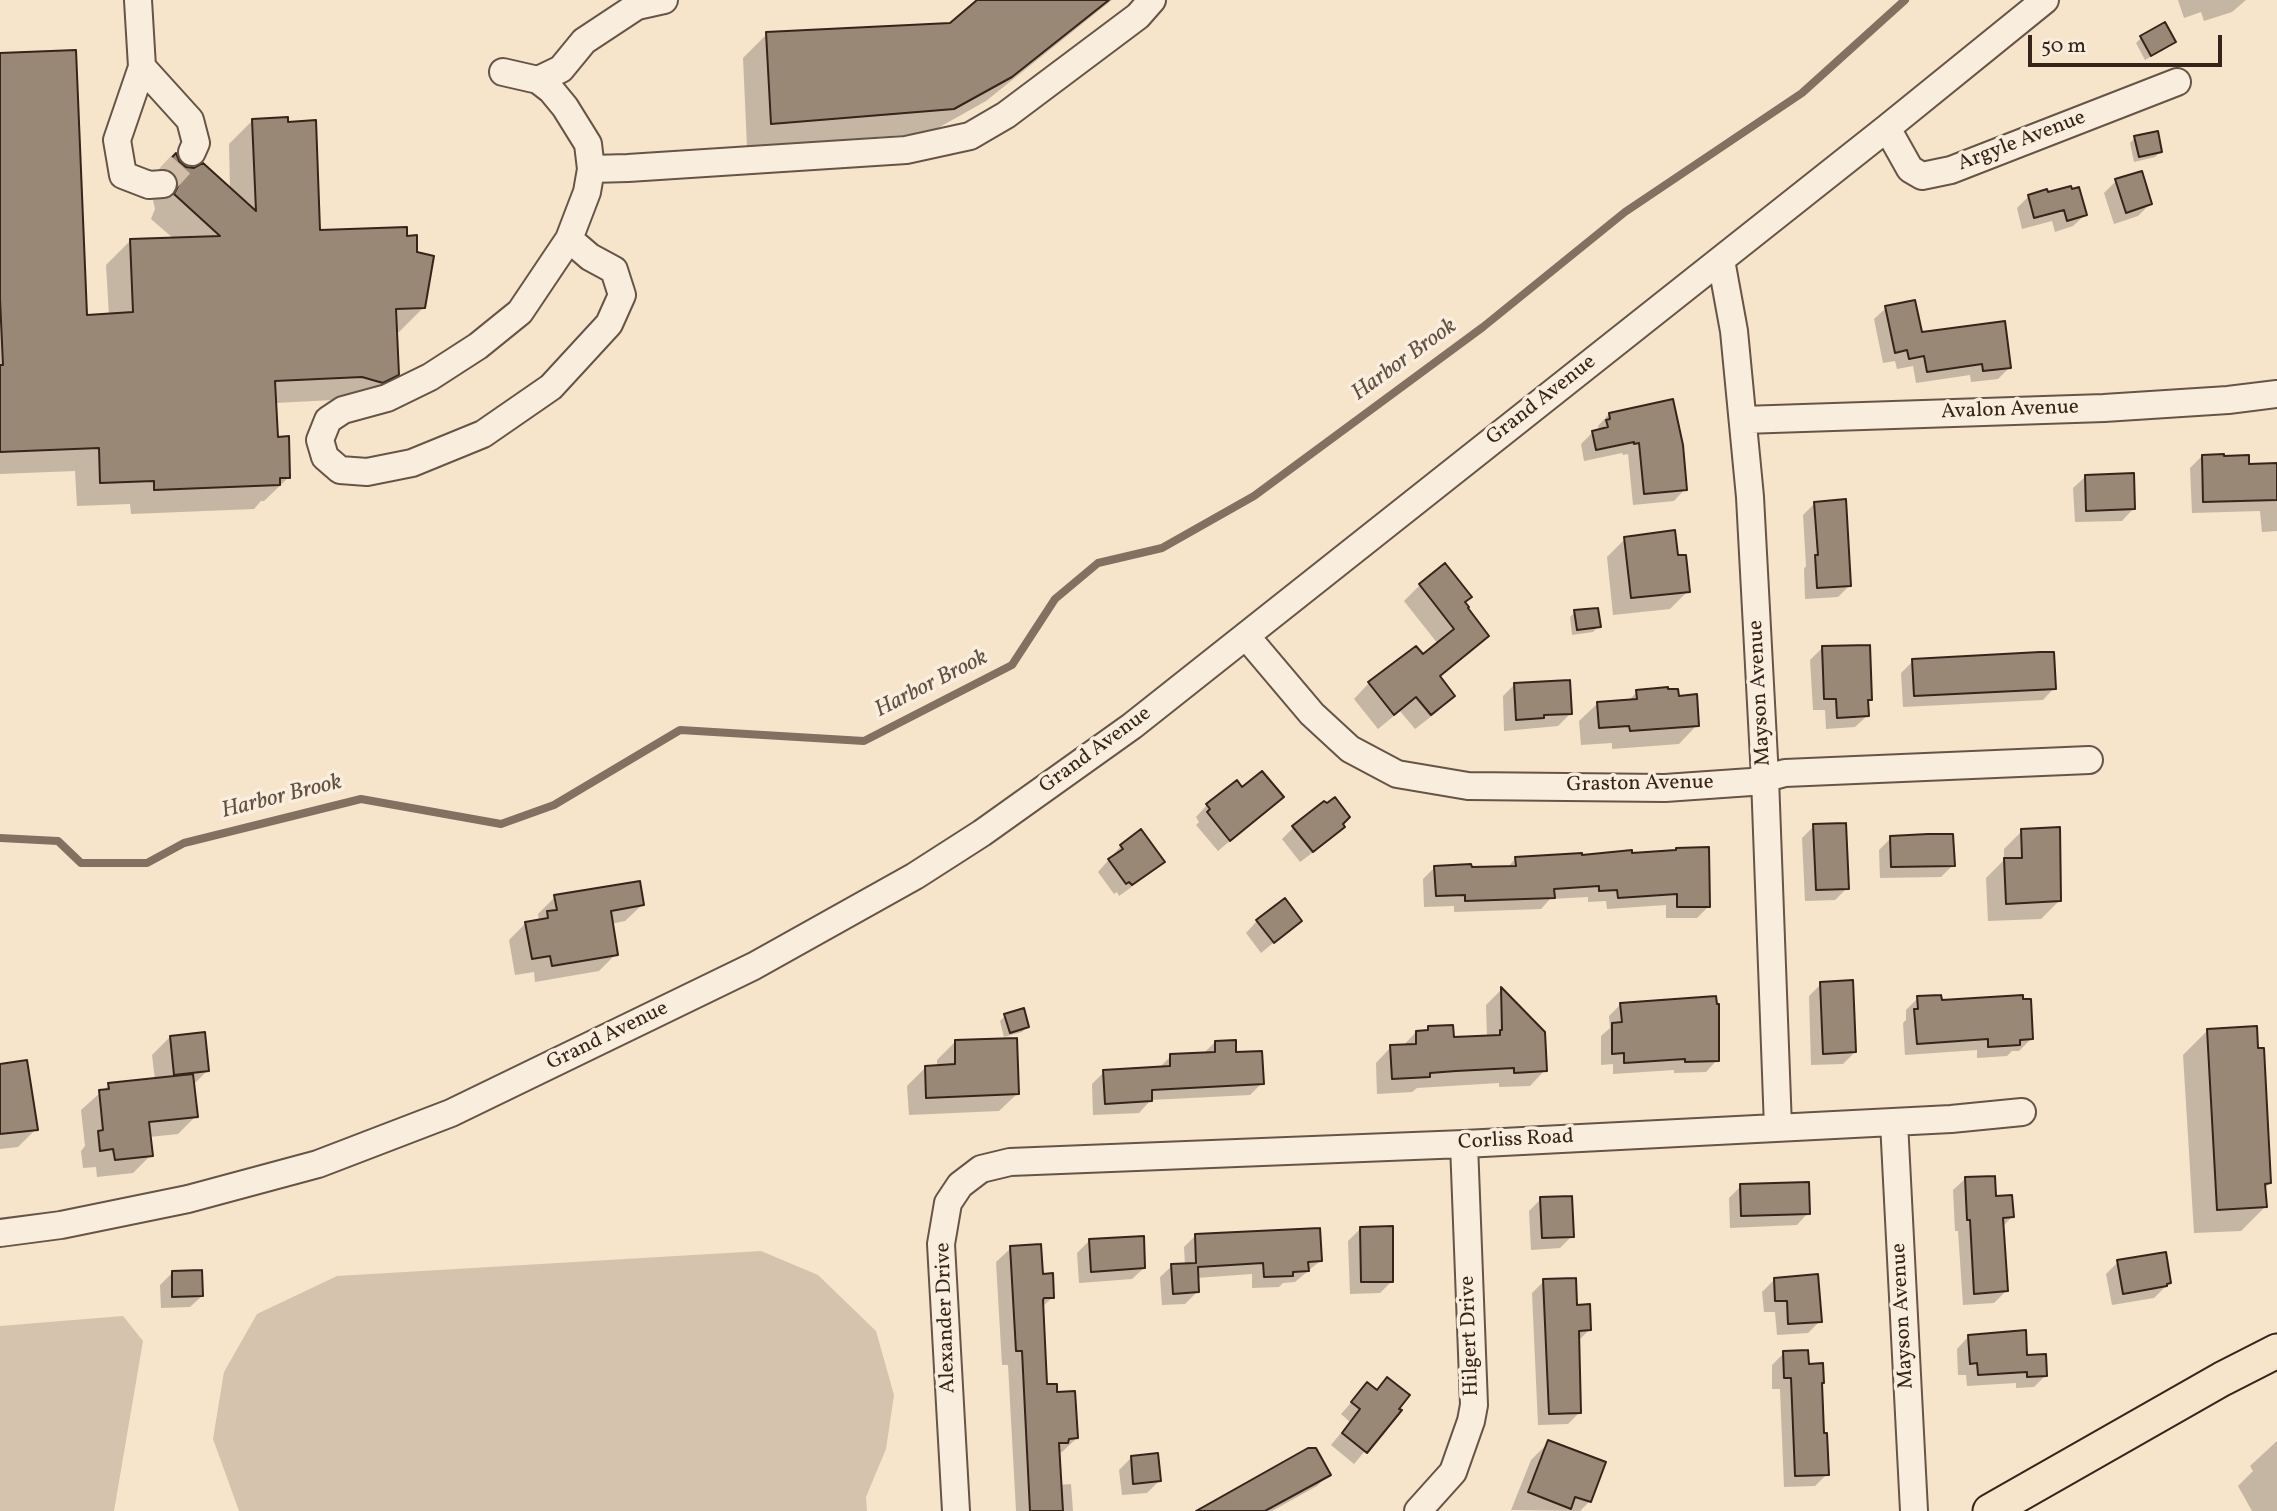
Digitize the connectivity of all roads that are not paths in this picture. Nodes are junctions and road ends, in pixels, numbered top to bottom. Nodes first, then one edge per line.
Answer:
1 (138, 0) edge
2 (664, 0) edge
3 (1152, 0) edge
4 (2045, 0) edge
5 (142, 67) junction
6 (503, 72) dead end
7 (538, 80) junction
8 (2177, 82) dead end
9 (1887, 128) junction
10 (192, 152) dead end
11 (591, 169) junction
12 (163, 184) dead end
13 (569, 239) junction
14 (1721, 260) junction
15 (2277, 394) edge
16 (1743, 420) junction
17 (1246, 636) junction
18 (2089, 760) dead end
19 (1765, 778) junction
20 (2022, 1112) dead end
21 (1894, 1122) junction
22 (1778, 1127) junction
23 (1464, 1144) junction
24 (1010, 1162) joint
25 (0, 1233) edge
26 (2277, 1351) edge
27 (956, 1511) edge
28 (1418, 1511) edge
29 (1914, 1511) edge
30 (1990, 1511) edge

1 - 5 street
2 - 7 street
3 - 11 street
4 - 9 street, Grand Avenue
5 - 10 street
5 - 12 street
6 - 7 street
7 - 11 street
8 - 9 street, Argyle Avenue
9 - 14 street, Grand Avenue
11 - 13 street
13 - 13 street
14 - 16 street, Mayson Avenue
14 - 17 street, Grand Avenue
15 - 16 street, Avalon Avenue
16 - 19 street, Mayson Avenue
17 - 19 street, Graston Avenue
17 - 25 street, Grand Avenue
18 - 19 street, Graston Avenue
19 - 22 street, Mayson Avenue
20 - 21 street, Corliss Road
21 - 22 street, Corliss Road
21 - 29 street, Mayson Avenue
22 - 23 street, Corliss Road
23 - 24 street, Corliss Road
23 - 28 street, Hilgert Drive
24 - 27 street, Alexander Drive
26 - 30 main road

